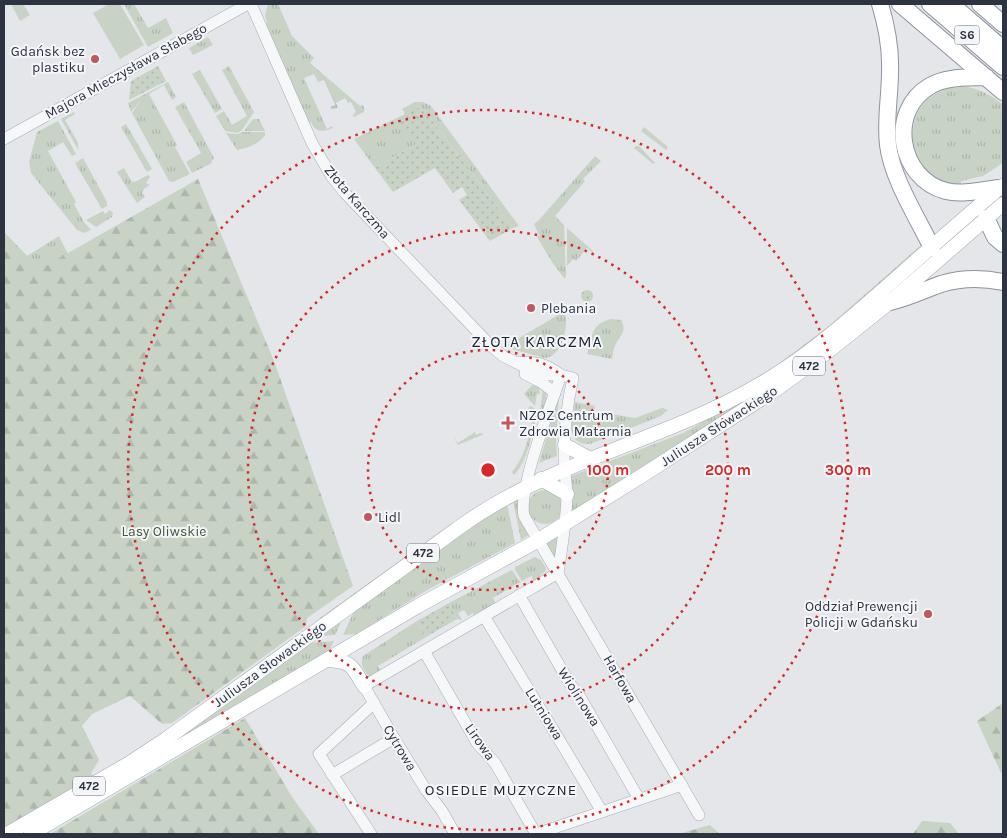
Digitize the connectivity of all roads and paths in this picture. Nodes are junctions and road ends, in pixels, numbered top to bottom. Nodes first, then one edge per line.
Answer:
1 (249, 4) edge
2 (880, 4) edge
3 (900, 4) edge
4 (930, 4) edge
5 (951, 4) edge
6 (980, 4) edge
7 (1003, 24) edge
8 (1003, 49) edge
9 (1003, 67) edge
10 (986, 77) junction
11 (1003, 92) edge
12 (4, 139) edge
13 (1002, 192) edge
14 (986, 218) junction
15 (1003, 244) edge
16 (932, 248) junction
17 (1003, 282) edge
18 (890, 302) junction
19 (515, 362) junction
20 (560, 375) junction
21 (555, 393) junction
22 (565, 445) junction
23 (590, 459) junction
24 (565, 469) junction
25 (541, 479) junction
26 (527, 486) junction
27 (567, 494) junction
28 (566, 524) junction
29 (537, 541) junction
30 (558, 573) junction
31 (519, 595) junction
32 (484, 616) junction
33 (424, 650) junction
34 (327, 660) junction
35 (364, 686) junction
36 (374, 703) junction
37 (394, 738) junction
38 (332, 775) junction
39 (682, 786) junction
40 (640, 800) junction
41 (602, 812) junction
42 (699, 815) dead end
43 (7, 834) edge
44 (31, 834) edge
45 (371, 834) edge
46 (455, 834) edge
47 (536, 834) edge

1 - 12 street, Majora Mieczysława Słabego
1 - 19 street, Złota Karczma
2 - 16 highway
3 - 10 highway
4 - 9 highway, S6
5 - 8 highway, S6
6 - 7 highway
10 - 11 highway
10 - 13 highway
13 - 14 main road, Juliusza Słowackiego / 472
13 - 16 main road, Juliusza Słowackiego / 472
14 - 15 highway
14 - 18 main road, Juliusza Słowackiego / 472
16 - 23 main road, Juliusza Słowackiego / 472
17 - 18 highway
18 - 28 main road, Juliusza Słowackiego / 472
19 - 20 street, Złota Karczma
19 - 21 street, Złota Karczma
20 - 21 street
20 - 22 street, Złota Karczma
21 - 26 street
22 - 23 main road
22 - 24 street, Złota Karczma
23 - 24 main road, Juliusza Słowackiego / 472
24 - 25 main road, 472
24 - 27 street, Złota Karczma
25 - 26 main road, 472
25 - 27 main road
26 - 29 street
26 - 43 main road, Juliusza Słowackiego / 472
27 - 28 street
28 - 29 main road, 472
28 - 30 street
29 - 30 street, Harfowa
29 - 34 main road, Juliusza Słowackiego / 472
30 - 31 street
30 - 39 street, Harfowa
31 - 32 street
31 - 40 street, Wiolinowa
32 - 33 street
32 - 41 street, Lutniowa
33 - 35 street
33 - 47 street, Lirowa
34 - 35 main road
34 - 44 main road, Juliusza Słowackiego / 472
35 - 36 street, Cytrowa
36 - 37 street, Cytrowa
36 - 38 street
37 - 38 street
37 - 46 street, Cytrowa
38 - 45 street
39 - 40 street
39 - 42 street, Harfowa
40 - 41 street
41 - 47 street

